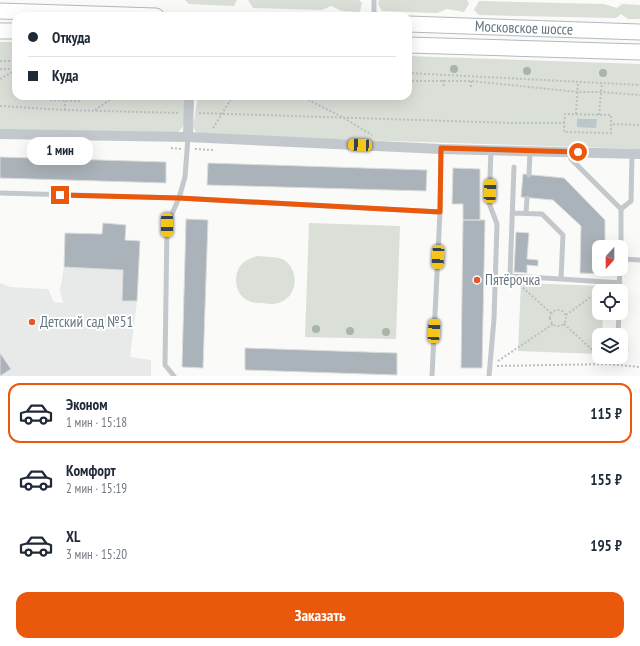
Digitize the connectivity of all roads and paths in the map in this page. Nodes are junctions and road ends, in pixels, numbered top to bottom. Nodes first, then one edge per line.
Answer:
1 (374, 0) edge
2 (0, 11) edge
3 (31, 12) edge
4 (374, 12) edge
5 (412, 24) edge
6 (0, 31) edge
7 (12, 31) edge
8 (640, 32) edge
9 (412, 45) edge
10 (640, 52) edge
11 (0, 61) edge
12 (12, 61) edge
13 (0, 69) edge
14 (12, 70) edge
15 (12, 72) edge
16 (412, 73) edge
17 (0, 79) edge
18 (412, 80) edge
19 (444, 80) junction
20 (471, 81) junction
21 (578, 81) junction
22 (602, 83) junction
23 (640, 85) edge
24 (444, 86) dead end
25 (471, 87) dead end
26 (578, 92) junction
27 (601, 92) junction
28 (640, 95) edge
29 (50, 100) edge
30 (79, 100) edge
31 (109, 100) edge
32 (189, 100) edge
33 (230, 100) edge
34 (309, 100) edge
35 (65, 101) junction
36 (0, 106) edge
37 (65, 110) junction
38 (95, 110) junction
39 (189, 113) junction
40 (221, 114) junction
41 (576, 114) junction
42 (599, 115) junction
43 (344, 118) junction
44 (564, 123) junction
45 (611, 124) junction
46 (640, 125) edge
47 (0, 134) edge
48 (188, 137) junction
49 (208, 138) junction
50 (390, 146) junction
51 (441, 148) junction
52 (201, 149) dead end
53 (491, 150) junction
54 (530, 151) junction
55 (570, 152) junction
56 (636, 154) edge
57 (514, 167) dead end
58 (529, 175) dead end
59 (0, 193) edge
60 (179, 198) junction
61 (527, 198) dead end
62 (621, 209) junction
63 (440, 212) junction
64 (512, 213) junction
65 (526, 213) junction
66 (621, 240) edge
67 (628, 259) edge
68 (640, 260) edge
69 (510, 276) junction
70 (620, 276) edge
71 (562, 279) junction
72 (620, 283) joint
73 (592, 297) edge
74 (552, 314) junction
75 (565, 315) junction
76 (553, 324) junction
77 (564, 324) junction
78 (592, 350) edge
79 (608, 364) joint
80 (490, 367) junction
81 (640, 367) edge
82 (174, 376) edge
83 (432, 376) edge
84 (489, 376) edge

1 - 4 lane
2 - 3 main road
5 - 8 main road, Московское шоссе
6 - 7 main road
9 - 10 main road, Московское шоссе
11 - 12 path
13 - 14 path
15 - 17 path
16 - 21 path
18 - 19 path
19 - 20 path
19 - 24 path
20 - 25 path
20 - 26 path
21 - 22 path
21 - 26 path
22 - 23 path
22 - 27 path
26 - 27 path
26 - 41 path
27 - 28 path
27 - 42 path
29 - 35 path
30 - 35 path
31 - 38 path
32 - 39 street
33 - 40 path
34 - 43 path
35 - 37 path
36 - 37 path
37 - 38 path
38 - 39 path
39 - 40 path
39 - 48 street
40 - 43 path
40 - 49 path
41 - 42 path
41 - 44 path
42 - 45 path
43 - 44 path
43 - 50 path
44 - 45 path
45 - 46 path
47 - 48 street
48 - 49 street
48 - 60 lane
49 - 50 street
49 - 52 path
50 - 51 street
51 - 53 street
51 - 63 lane
53 - 54 street
53 - 80 lane
54 - 55 street
54 - 58 lane
55 - 56 street
55 - 62 lane
56 - 62 lane
57 - 64 lane
59 - 60 lane
60 - 63 lane
60 - 82 lane
61 - 65 lane
62 - 66 lane
63 - 83 lane
64 - 65 lane
64 - 69 lane
65 - 71 lane
67 - 68 lane
69 - 71 lane
69 - 74 path
70 - 72 lane
71 - 72 lane
73 - 75 path
74 - 75 path
74 - 76 path
75 - 77 path
76 - 77 path
76 - 80 path
77 - 78 path
79 - 80 path
79 - 81 path
80 - 84 lane

